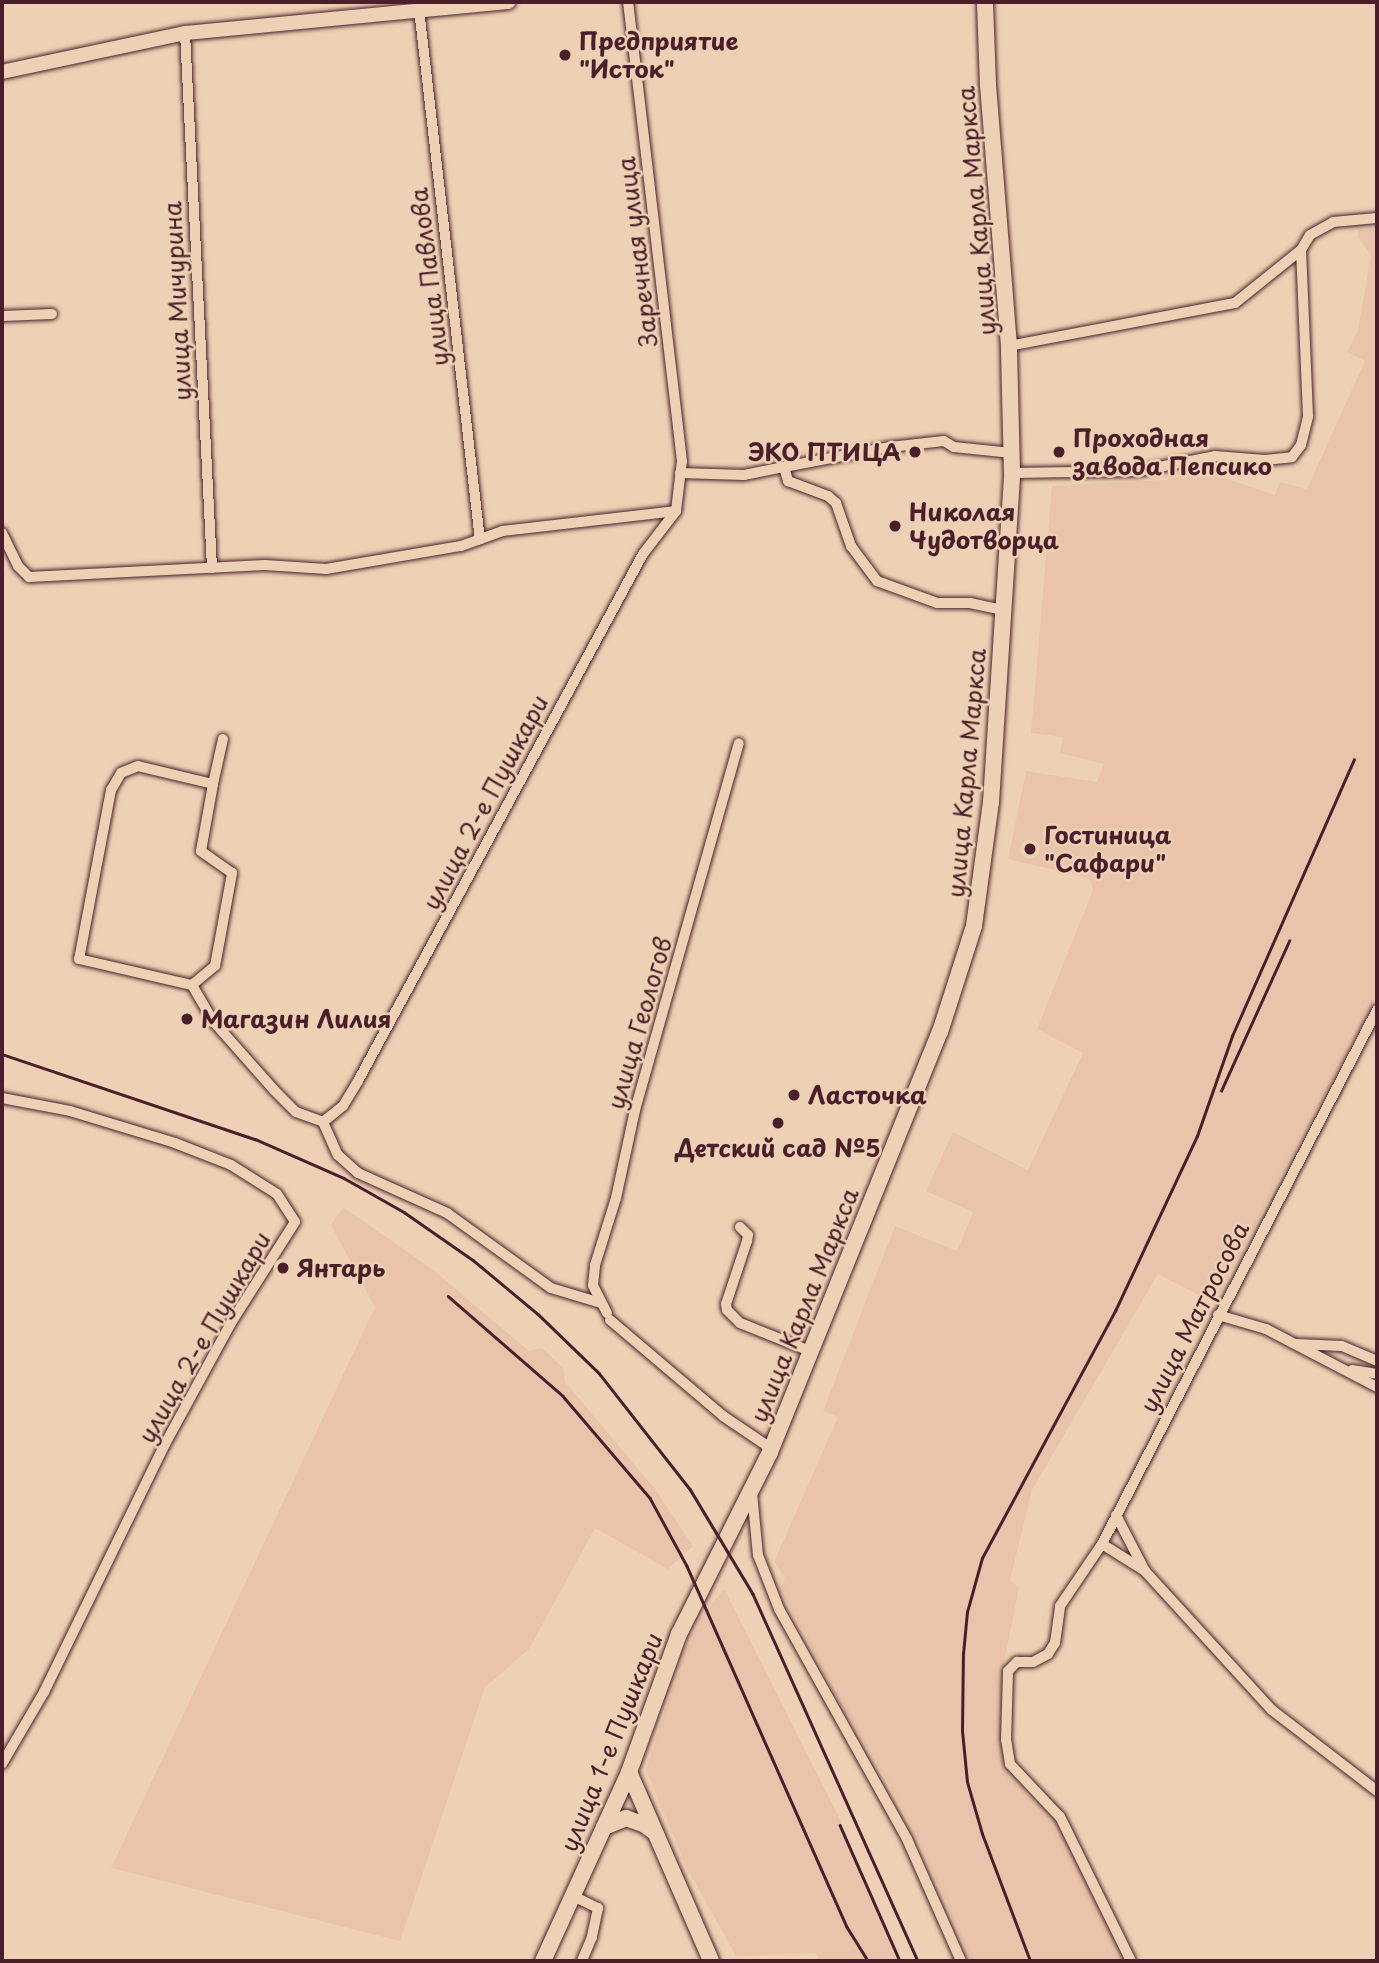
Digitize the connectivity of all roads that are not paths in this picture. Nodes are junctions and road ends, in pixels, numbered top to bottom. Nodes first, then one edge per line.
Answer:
1 (509, 2) edge
2 (628, 2) edge
3 (985, 2) edge
4 (419, 9) junction
5 (185, 33) junction
6 (2, 72) edge
7 (1377, 218) edge
8 (1301, 250) junction
9 (52, 314) dead end
10 (2, 316) edge
11 (1009, 346) junction
12 (1012, 453) junction
13 (784, 467) junction
14 (680, 473) junction
15 (1012, 473) junction
16 (676, 511) junction
17 (3, 537) edge
18 (480, 540) junction
19 (212, 568) junction
20 (1003, 610) junction
21 (223, 739) dead end
22 (739, 743) dead end
23 (213, 784) junction
24 (192, 985) junction
25 (1377, 1010) edge
26 (2, 1098) edge
27 (323, 1122) junction
28 (740, 1227) dead end
29 (606, 1312) junction
30 (1219, 1315) junction
31 (1295, 1344) junction
32 (810, 1351) junction
33 (1377, 1361) edge
34 (1347, 1370) junction
35 (1377, 1374) edge
36 (1377, 1387) edge
37 (772, 1449) junction
38 (752, 1493) junction
39 (1116, 1515) junction
40 (723, 1541) joint
41 (1102, 1544) junction
42 (1145, 1571) junction
43 (2, 1764) edge
44 (629, 1772) junction
45 (1377, 1791) edge
46 (604, 1827) junction
47 (653, 1831) junction
48 (573, 1896) junction
49 (543, 1961) edge
50 (582, 1961) edge
51 (711, 1961) edge
52 (961, 1961) edge
53 (1131, 1961) edge

1 - 4 street
2 - 14 street, Заречная улица
3 - 11 main road, улица Карла Маркса
4 - 5 street
4 - 18 street, улица Павлова
5 - 6 street
5 - 19 street, улица Мичурина
7 - 8 street
8 - 11 street
8 - 15 street
9 - 10 street
11 - 12 main road, улица Карла Маркса
12 - 13 street
12 - 15 main road, улица Карла Маркса
13 - 14 street
13 - 20 street
14 - 16 street, Заречная улица
15 - 20 main road, улица Карла Маркса
16 - 18 street
16 - 27 street, улица 2-е Пушкари
17 - 19 street
18 - 19 street
20 - 32 main road, улица Карла Маркса
21 - 23 street
22 - 29 street, улица Геологов
23 - 24 street
23 - 24 street
24 - 27 street
25 - 30 street, улица Матросова
26 - 43 street, улица 2-е Пушкари
27 - 29 street
28 - 32 street
29 - 37 street
30 - 31 street
30 - 39 street, улица Матросова
31 - 33 street
31 - 34 street
32 - 37 main road, улица Карла Маркса
34 - 35 street
34 - 36 street
37 - 38 main road, улица Карла Маркса
38 - 40 main road, улица Карла Маркса
38 - 52 street
39 - 41 street, улица Матросова
39 - 42 street
40 - 44 main road, улица 1-е Пушкари
41 - 42 street
41 - 53 street, улица Матросова
42 - 45 street
44 - 46 main road, улица 1-е Пушкари
44 - 47 main road
46 - 47 main road
46 - 48 main road, улица 1-е Пушкари
47 - 51 main road
48 - 49 main road, улица 1-е Пушкари
48 - 50 street

